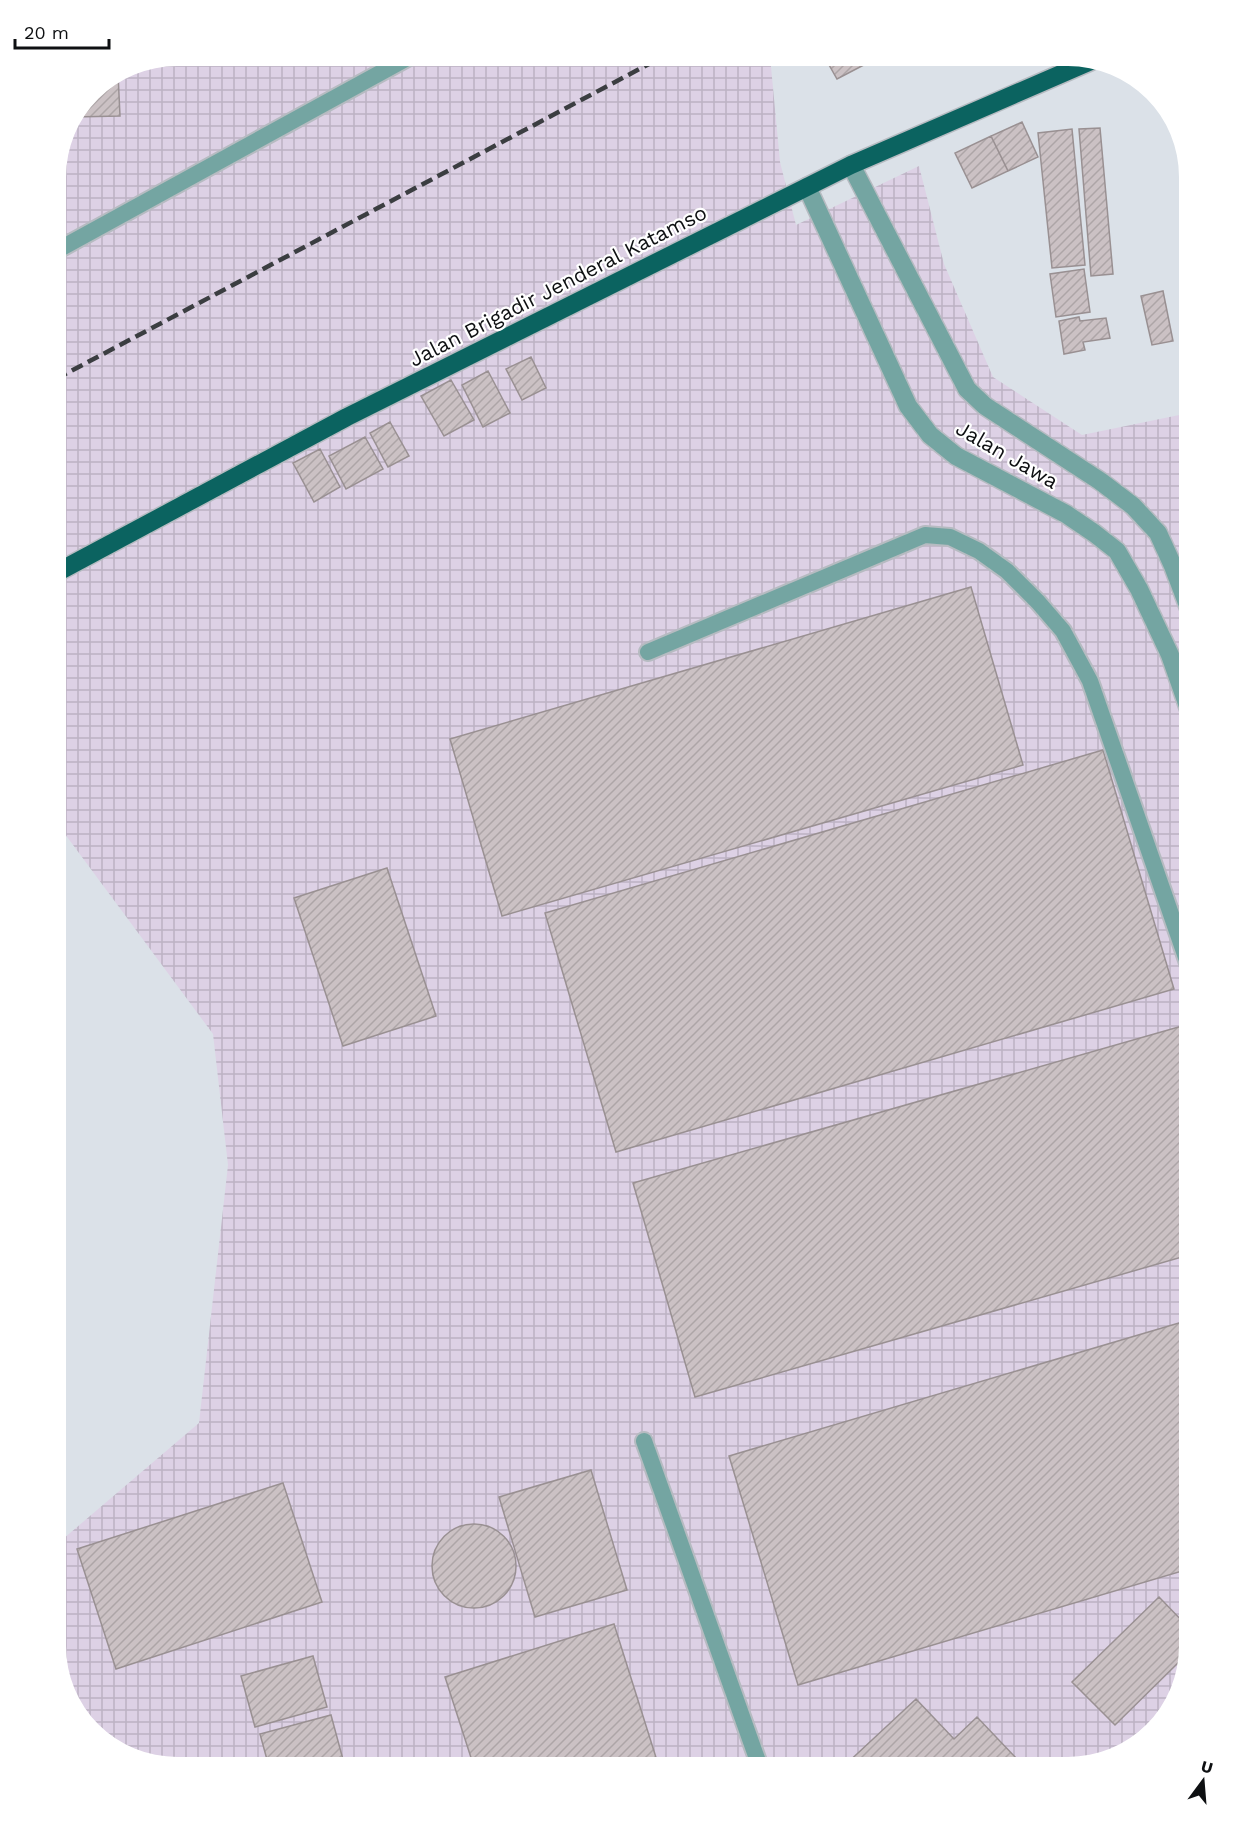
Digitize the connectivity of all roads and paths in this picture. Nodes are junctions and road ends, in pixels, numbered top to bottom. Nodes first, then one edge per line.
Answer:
1 (393, 66) edge
2 (1078, 66) edge
3 (851, 165) junction
4 (807, 187) junction
5 (66, 246) edge
6 (66, 568) edge
7 (1179, 581) edge
8 (648, 652) dead end
9 (1179, 679) edge
10 (1179, 935) edge
11 (644, 1441) dead end
12 (756, 1757) edge

1 - 5 lane
2 - 3 highway, Jalan Brigadir Jenderal Katamso
3 - 4 highway, Jalan Brigadir Jenderal Katamso
3 - 7 street, Jalan Jawa
4 - 6 highway, Jalan Brigadir Jenderal Katamso
4 - 9 street, Jalan Jawa
8 - 10 lane
11 - 12 lane

